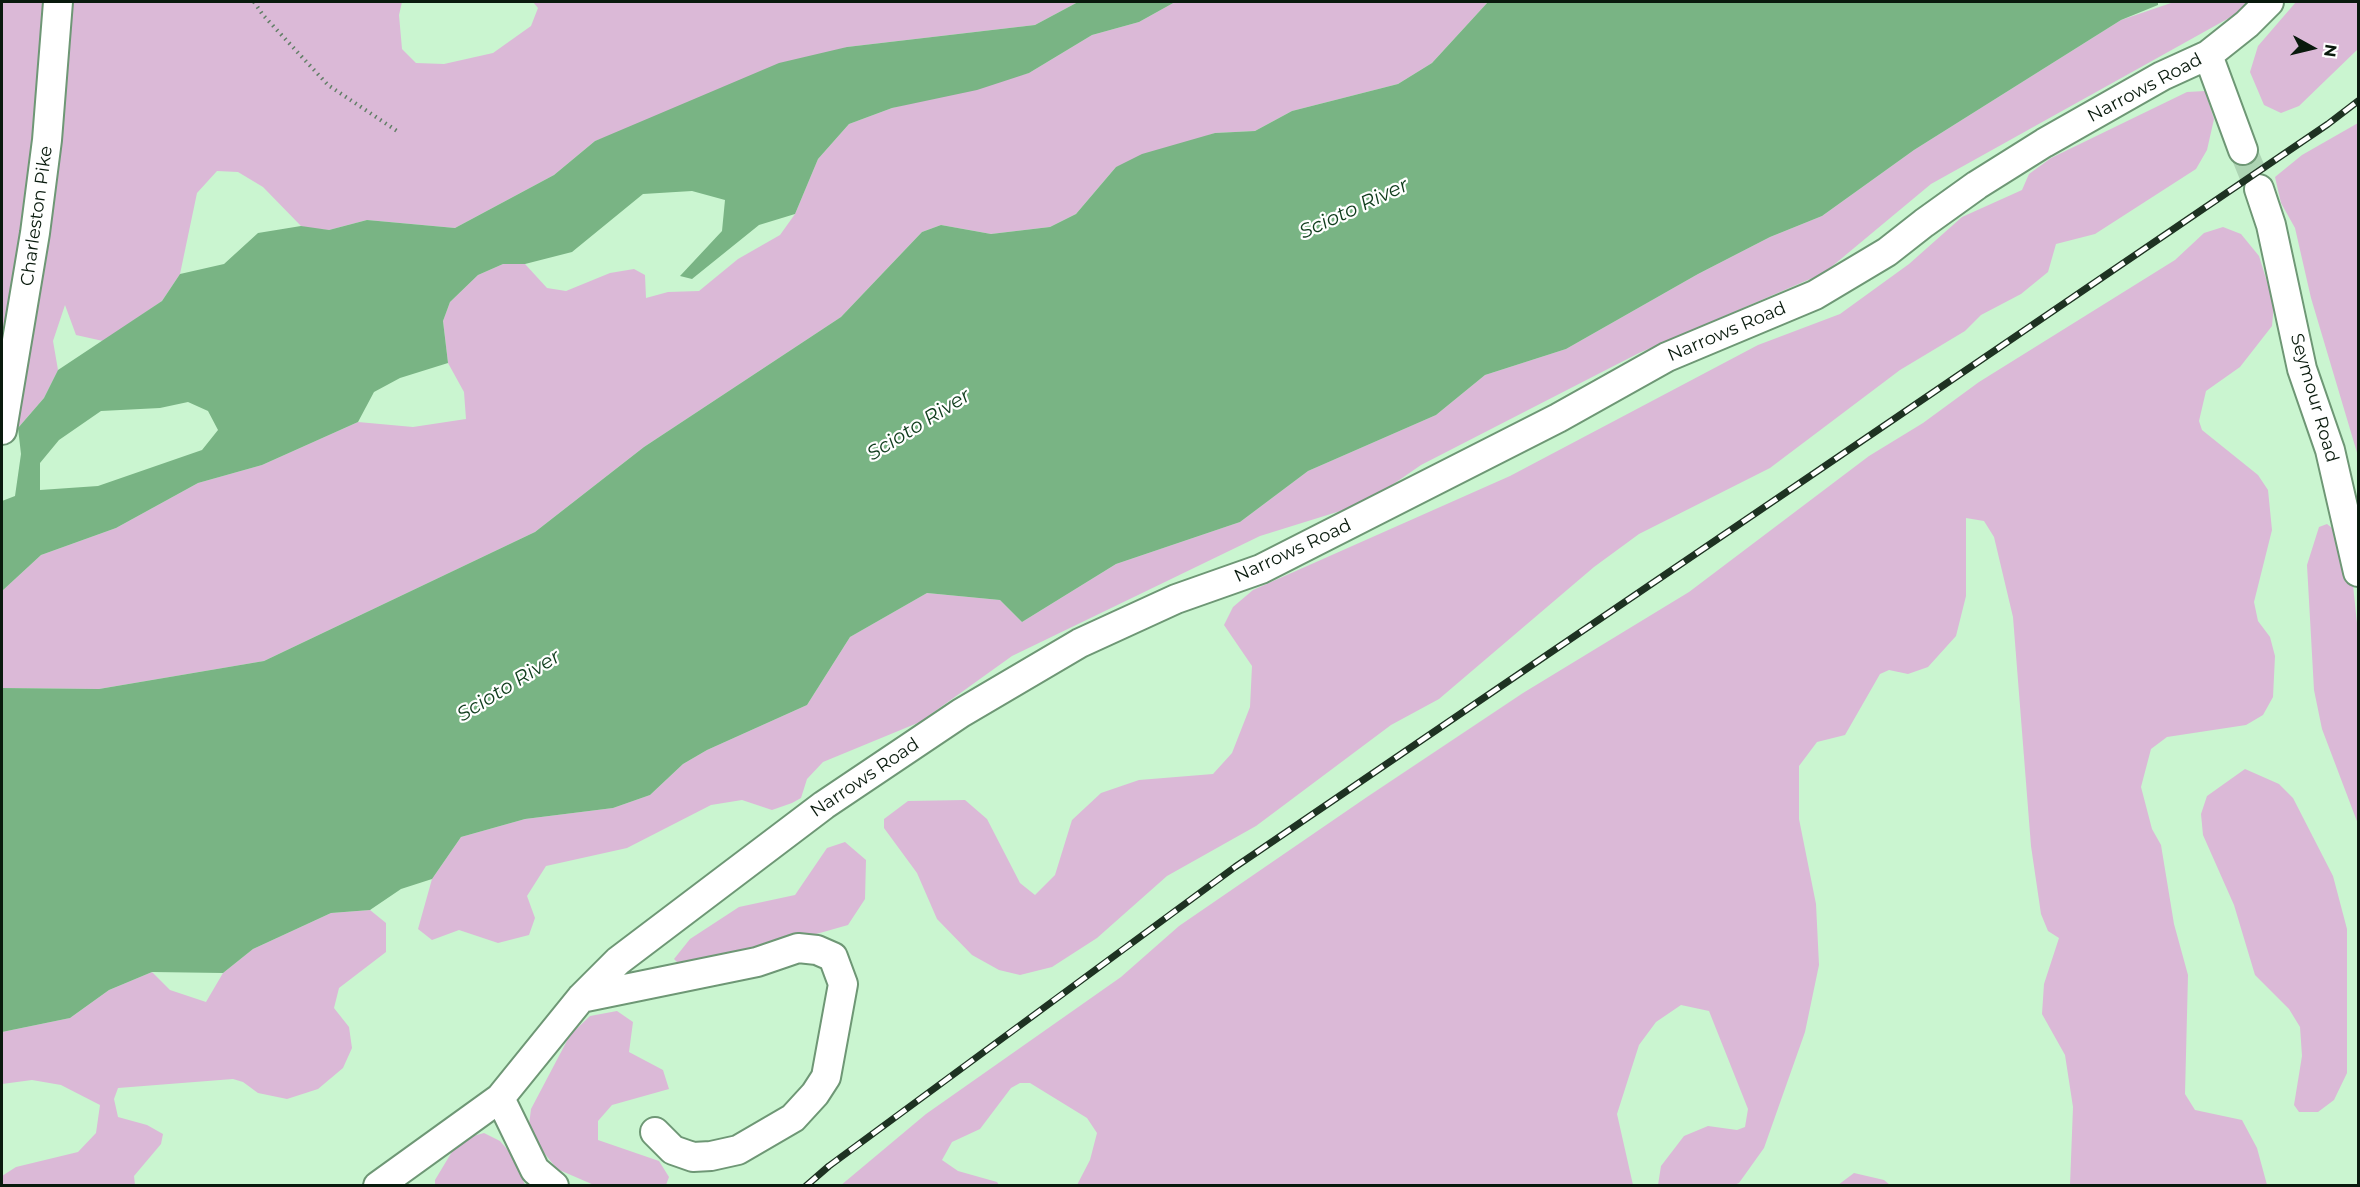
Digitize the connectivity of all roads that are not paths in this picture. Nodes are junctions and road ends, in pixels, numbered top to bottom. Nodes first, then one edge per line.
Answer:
1 (58, 2) edge
2 (2269, 2) edge
3 (2208, 55) junction
4 (2243, 150) tunnel mouth
5 (2259, 189) tunnel mouth
6 (2, 429) edge
7 (2358, 572) edge
8 (581, 998) junction
9 (500, 1098) junction
10 (655, 1132) dead end
11 (378, 1185) edge
12 (554, 1185) edge

1 - 6 street, Charleston Pike
2 - 3 street, Narrows Road
3 - 4 street
3 - 8 street, Narrows Road
5 - 7 street, Seymour Road
8 - 9 street, Narrows Road
8 - 10 street
9 - 11 street, Narrows Road
9 - 12 street

